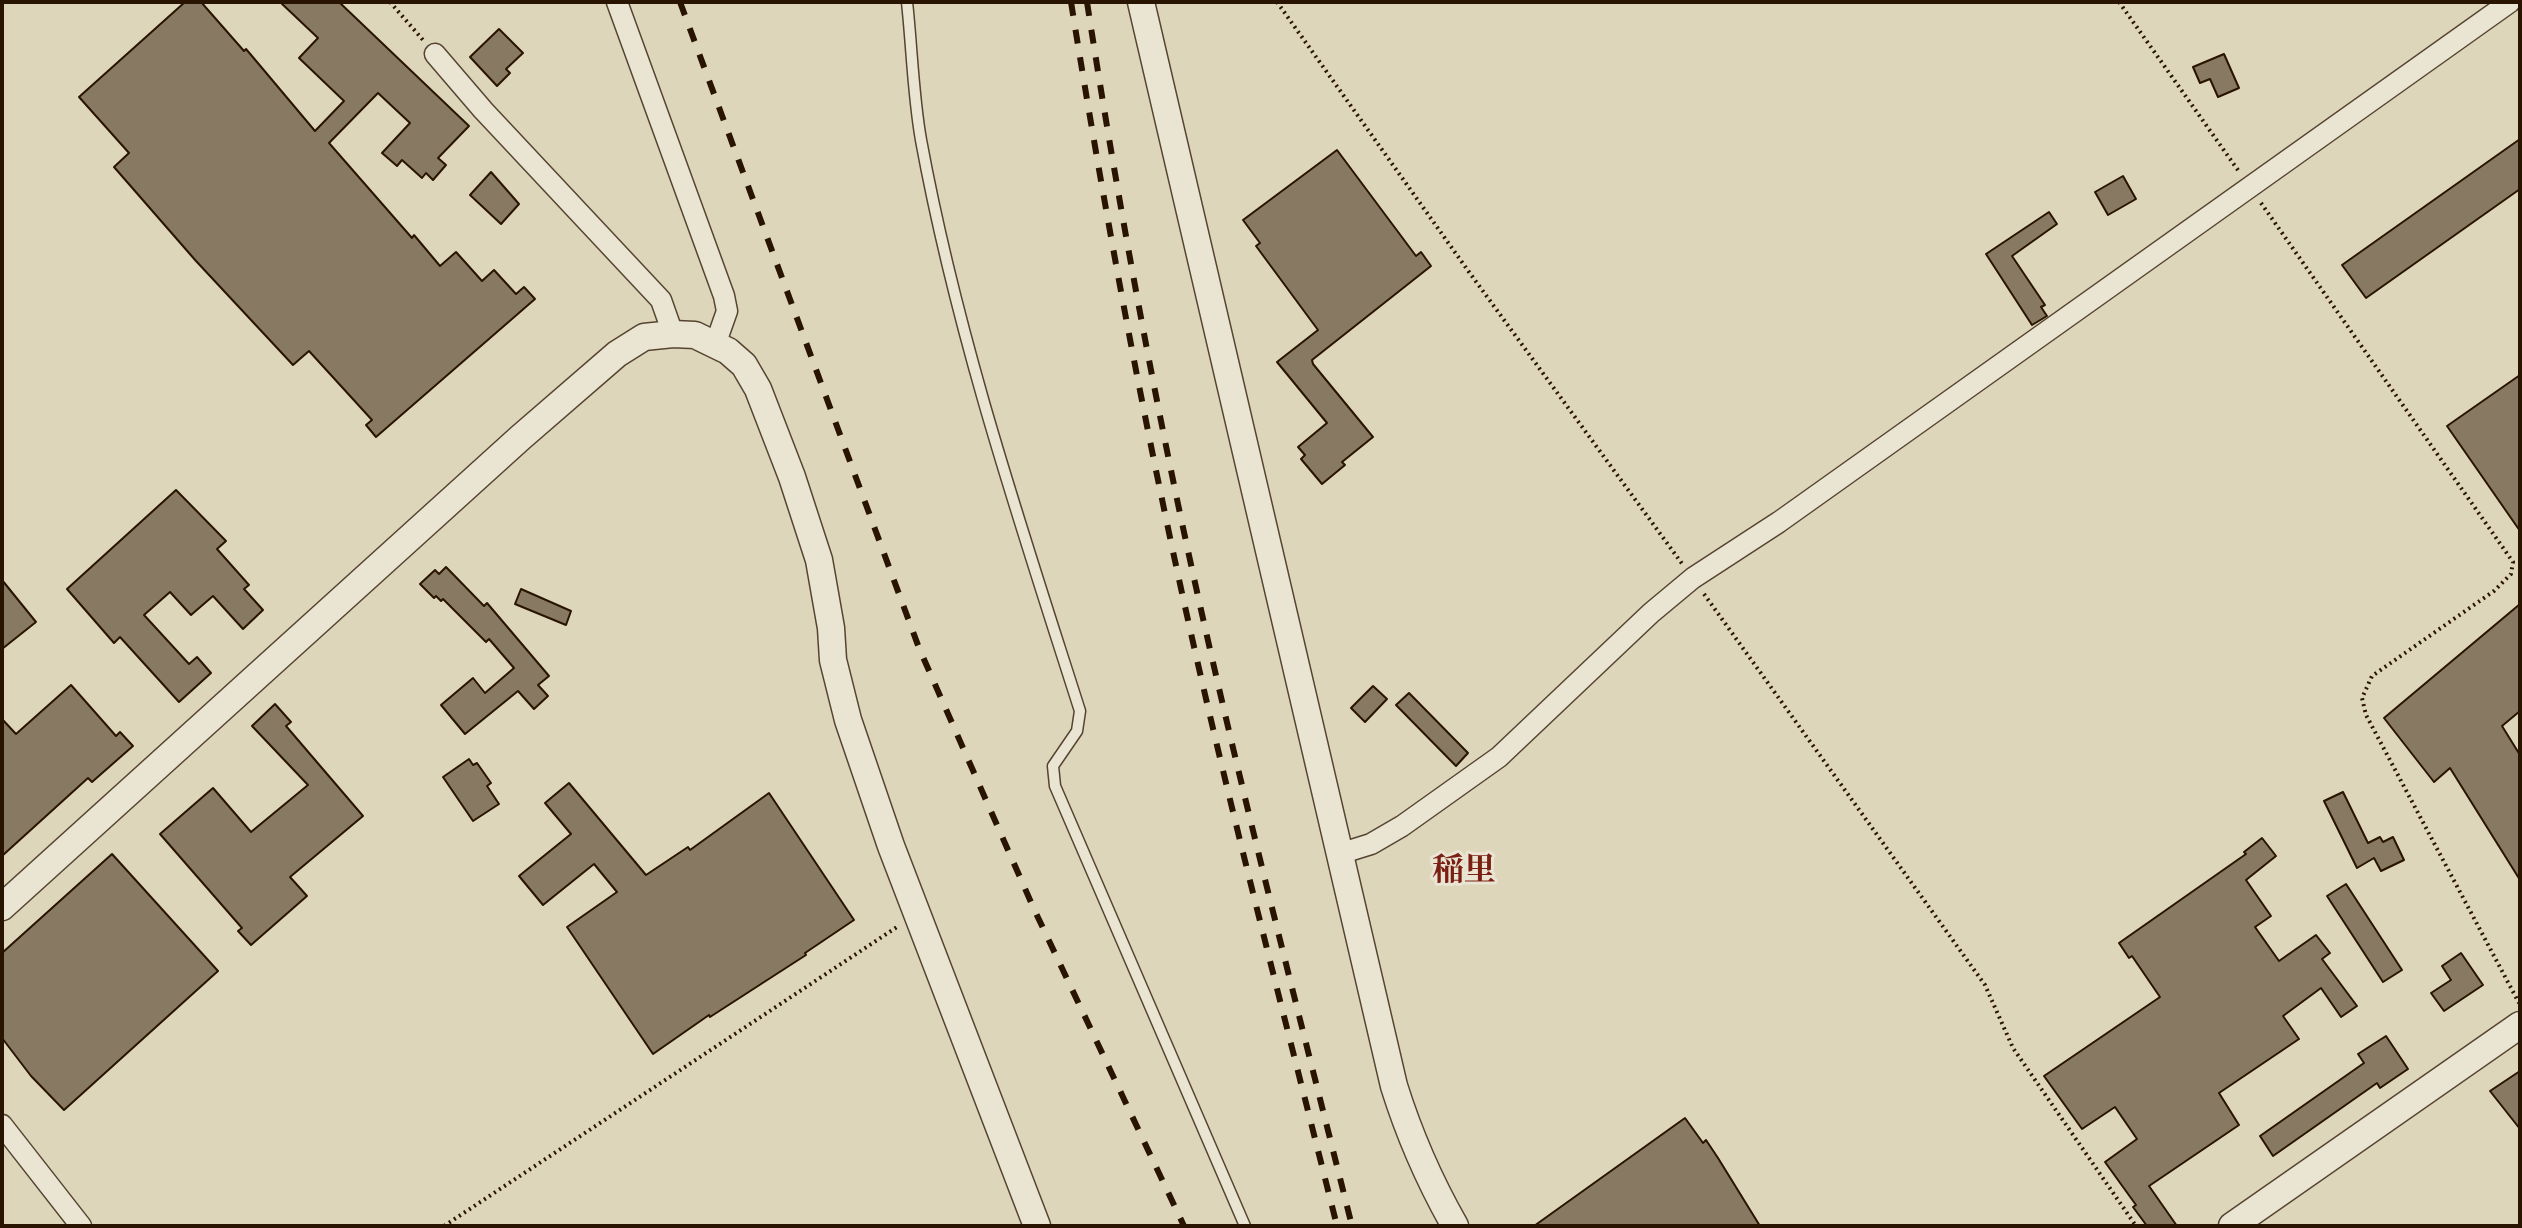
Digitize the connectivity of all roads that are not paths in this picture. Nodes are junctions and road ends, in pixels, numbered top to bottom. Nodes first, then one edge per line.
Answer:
1 (617, 2) edge
2 (907, 2) edge
3 (1141, 2) edge
4 (2510, 2) edge
5 (435, 54) road end
6 (673, 334) junction
7 (715, 345) junction
8 (1339, 854) junction
9 (2, 907) edge
10 (2520, 1025) edge
11 (2, 1125) edge
12 (81, 1226) edge
13 (1037, 1226) edge
14 (1245, 1226) edge
15 (1455, 1226) edge
16 (2232, 1226) edge

1 - 7 street
2 - 14 lane
3 - 8 street
4 - 8 street
5 - 6 street
6 - 7 street
6 - 9 street
7 - 13 street
8 - 15 street
10 - 16 street
11 - 12 street

